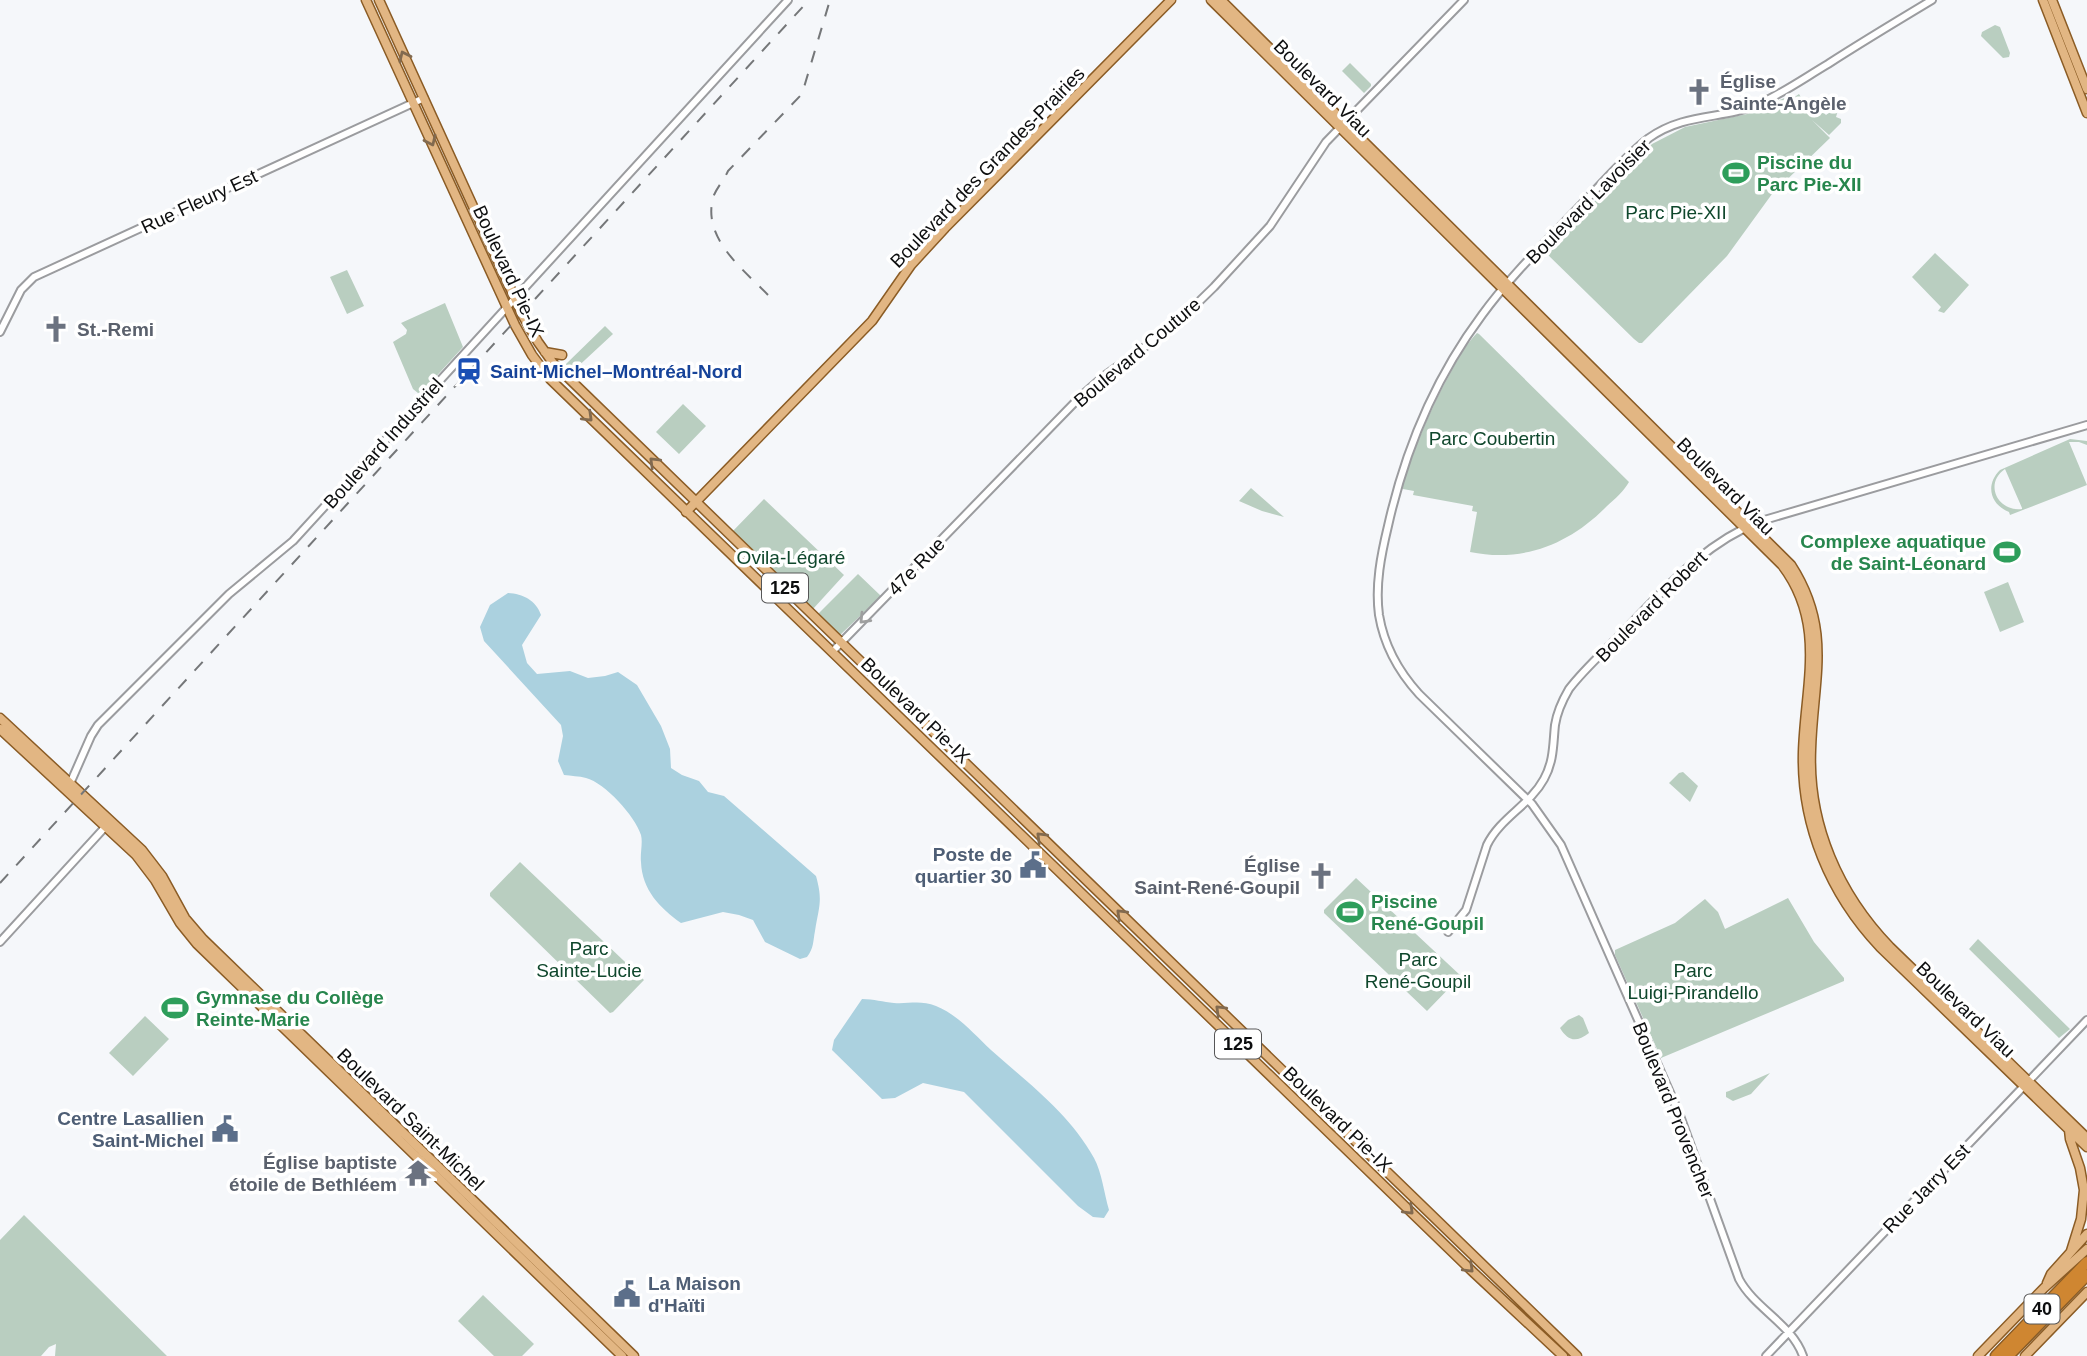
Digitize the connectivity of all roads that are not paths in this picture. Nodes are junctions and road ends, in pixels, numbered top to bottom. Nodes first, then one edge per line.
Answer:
1 (366, 0) edge
2 (379, 0) edge
3 (788, 0) edge
4 (1171, 0) edge
5 (1211, 0) edge
6 (1221, 0) edge
7 (1464, 0) edge
8 (1932, 0) edge
9 (2043, 0) edge
10 (2052, 0) edge
11 (2087, 89) edge
12 (424, 98) junction
13 (413, 103) junction
14 (2087, 113) edge
15 (1342, 124) junction
16 (1505, 285) junction
17 (515, 298) junction
18 (506, 307) junction
19 (0, 332) edge
20 (545, 352) junction
21 (562, 355) dead end
22 (2087, 425) edge
23 (998, 480) joint
24 (696, 503) junction
25 (686, 512) junction
26 (1748, 526) junction
27 (1384, 541) joint
28 (840, 642) junction
29 (833, 651) junction
30 (0, 718) edge
31 (0, 729) edge
32 (69, 787) junction
33 (1528, 799) junction
34 (108, 824) junction
35 (1448, 932) dead end
36 (0, 942) edge
37 (2087, 1020) edge
38 (2026, 1083) junction
39 (2071, 1128) junction
40 (2087, 1128) edge
41 (2087, 1138) edge
42 (2087, 1147) edge
43 (2087, 1234) edge
44 (2087, 1249) edge
45 (2071, 1251) junction
46 (2087, 1262) edge
47 (2087, 1275) edge
48 (2044, 1288) junction
49 (2087, 1292) edge
50 (2087, 1301) edge
51 (2071, 1309) junction
52 (1788, 1333) junction
53 (622, 1356) edge
54 (634, 1356) edge
55 (1563, 1356) edge
56 (1577, 1356) edge
57 (1766, 1356) edge
58 (1803, 1356) edge
59 (1978, 1356) edge
60 (1996, 1356) edge
61 (2008, 1356) edge
62 (2025, 1356) edge

1 - 13 main road, Boulevard Pie-IX / 125
12 -> 2 main road, Boulevard Pie-IX / 125
3 - 17 street, Boulevard Industriel
4 - 24 main road, Boulevard des Grandes-Prairies
5 - 15 main road, Boulevard Viau
6 - 15 main road, Boulevard Viau
7 - 15 street, Boulevard Couture
8 - 16 street, Boulevard Lavoisier
9 - 14 main road
10 - 11 main road
12 - 13 street, Rue Fleury Est
12 - 17 main road, Boulevard Pie-IX / 125
13 -> 18 main road, Boulevard Pie-IX / 125
13 - 19 street, Rue Fleury Est
15 - 16 main road, Boulevard Viau
15 - 23 street, Boulevard Couture
16 - 26 main road, Boulevard Viau
16 - 27 street, Boulevard Lavoisier
17 - 18 street, Boulevard Industriel
17 - 20 main road, Boulevard Pie-IX / 125
18 -> 25 main road, Boulevard Pie-IX / 125
18 - 32 street, Boulevard Industriel
20 - 21 main road
24 -> 20 main road, Boulevard Pie-IX / 125
22 - 26 street, Boulevard Robert
23 -> 28 street, 47e Rue
24 - 25 main road, Boulevard des Grandes-Prairies
24 - 28 main road, Boulevard Pie-IX / 125
25 - 29 main road, Boulevard Pie-IX / 125
26 - 33 street, Boulevard Robert
26 - 38 main road, Boulevard Viau
27 - 33 street, Boulevard Provencher
28 - 29 street, 47e Rue
56 -> 28 main road, Boulevard Pie-IX / 125
29 -> 55 main road, Boulevard Pie-IX / 125
30 - 32 main road, Boulevard Saint-Michel
31 - 32 main road, Boulevard Saint-Michel
32 - 34 main road, Boulevard Saint-Michel
33 - 35 street, Boulevard Robert
33 - 52 street, Boulevard Provencher
34 - 36 street
34 - 53 main road, Boulevard Saint-Michel
34 - 54 main road, Boulevard Saint-Michel
37 - 38 street, Rue Jarry Est
38 - 39 main road, Boulevard Viau
38 - 52 street, Rue Jarry Est
39 - 40 main road
39 - 41 main road, Boulevard Viau
39 - 42 main road, Boulevard Viau
39 - 45 main road
43 - 45 main road
44 - 48 main road
45 - 48 main road
46 - 60 highway, 40
47 - 61 highway, 40
48 - 59 main road
49 - 51 main road
50 - 51 main road
51 - 62 main road
52 - 57 street, Rue Jarry Est
52 - 58 street, Boulevard Provencher

